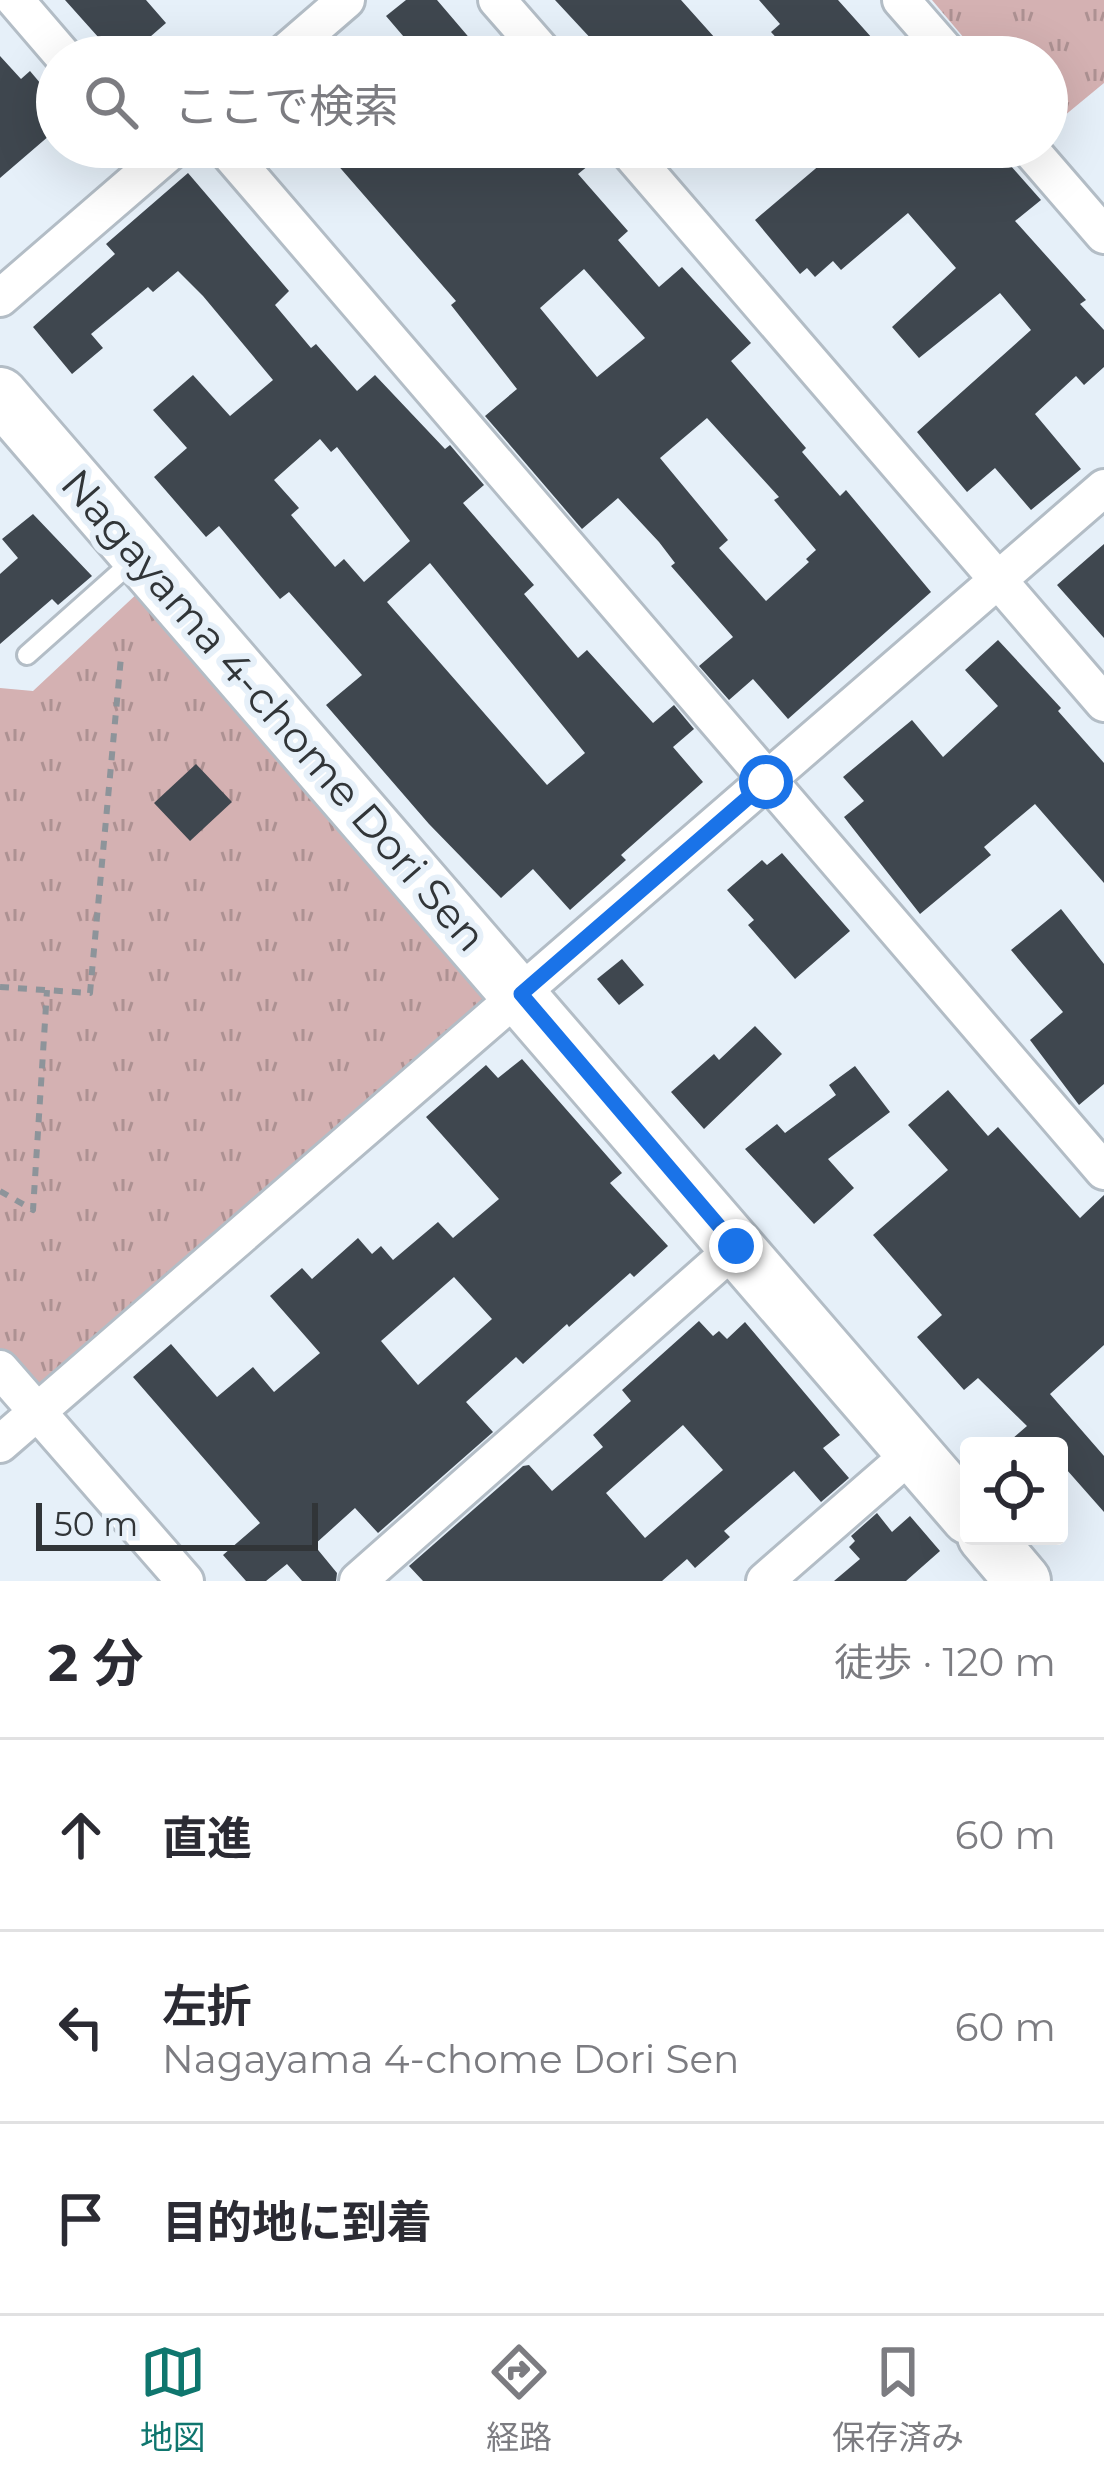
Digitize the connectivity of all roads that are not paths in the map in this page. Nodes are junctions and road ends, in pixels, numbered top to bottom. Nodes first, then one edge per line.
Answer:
1 (15, 0) edge
2 (497, 0) edge
3 (902, 0) edge
4 (343, 1) edge
5 (46, 36) edge
6 (304, 36) edge
7 (529, 36) edge
8 (933, 36) edge
9 (141, 168) edge
10 (242, 168) edge
11 (643, 168) edge
12 (1046, 168) edge
13 (1104, 235) edge
14 (0, 298) edge
15 (0, 394) edge
16 (1104, 488) edge
17 (139, 555) junction
18 (1000, 579) junction
19 (27, 656) dead end
20 (1104, 703) edge
21 (766, 782) junction
22 (521, 994) junction
23 (1104, 1171) edge
24 (736, 1246) junction
25 (0, 1369) edge
26 (37, 1413) junction
27 (0, 1444) edge
28 (913, 1452) junction
29 (960, 1507) edge
30 (993, 1545) edge
31 (184, 1581) edge
32 (358, 1581) edge
33 (765, 1581) edge
34 (1023, 1581) edge

1 - 5 street
2 - 7 street
3 - 8 street
4 - 6 street
9 - 14 street
10 - 21 street
11 - 18 street
12 - 13 street
15 - 17 street, Nagayama 4-chome Dori Sen
16 - 18 street
17 - 19 lane
17 - 22 street, Nagayama 4-chome Dori Sen
18 - 20 street
18 - 21 street
21 - 22 street
21 - 23 street
22 - 24 street, Nagayama 4-chome Dori Sen
22 - 26 street
24 - 28 street, Nagayama 4-chome Dori Sen
24 - 32 street
25 - 26 street
26 - 27 street
26 - 31 street
28 - 29 street, Nagayama 4-chome Dori Sen
28 - 33 street
30 - 34 street

